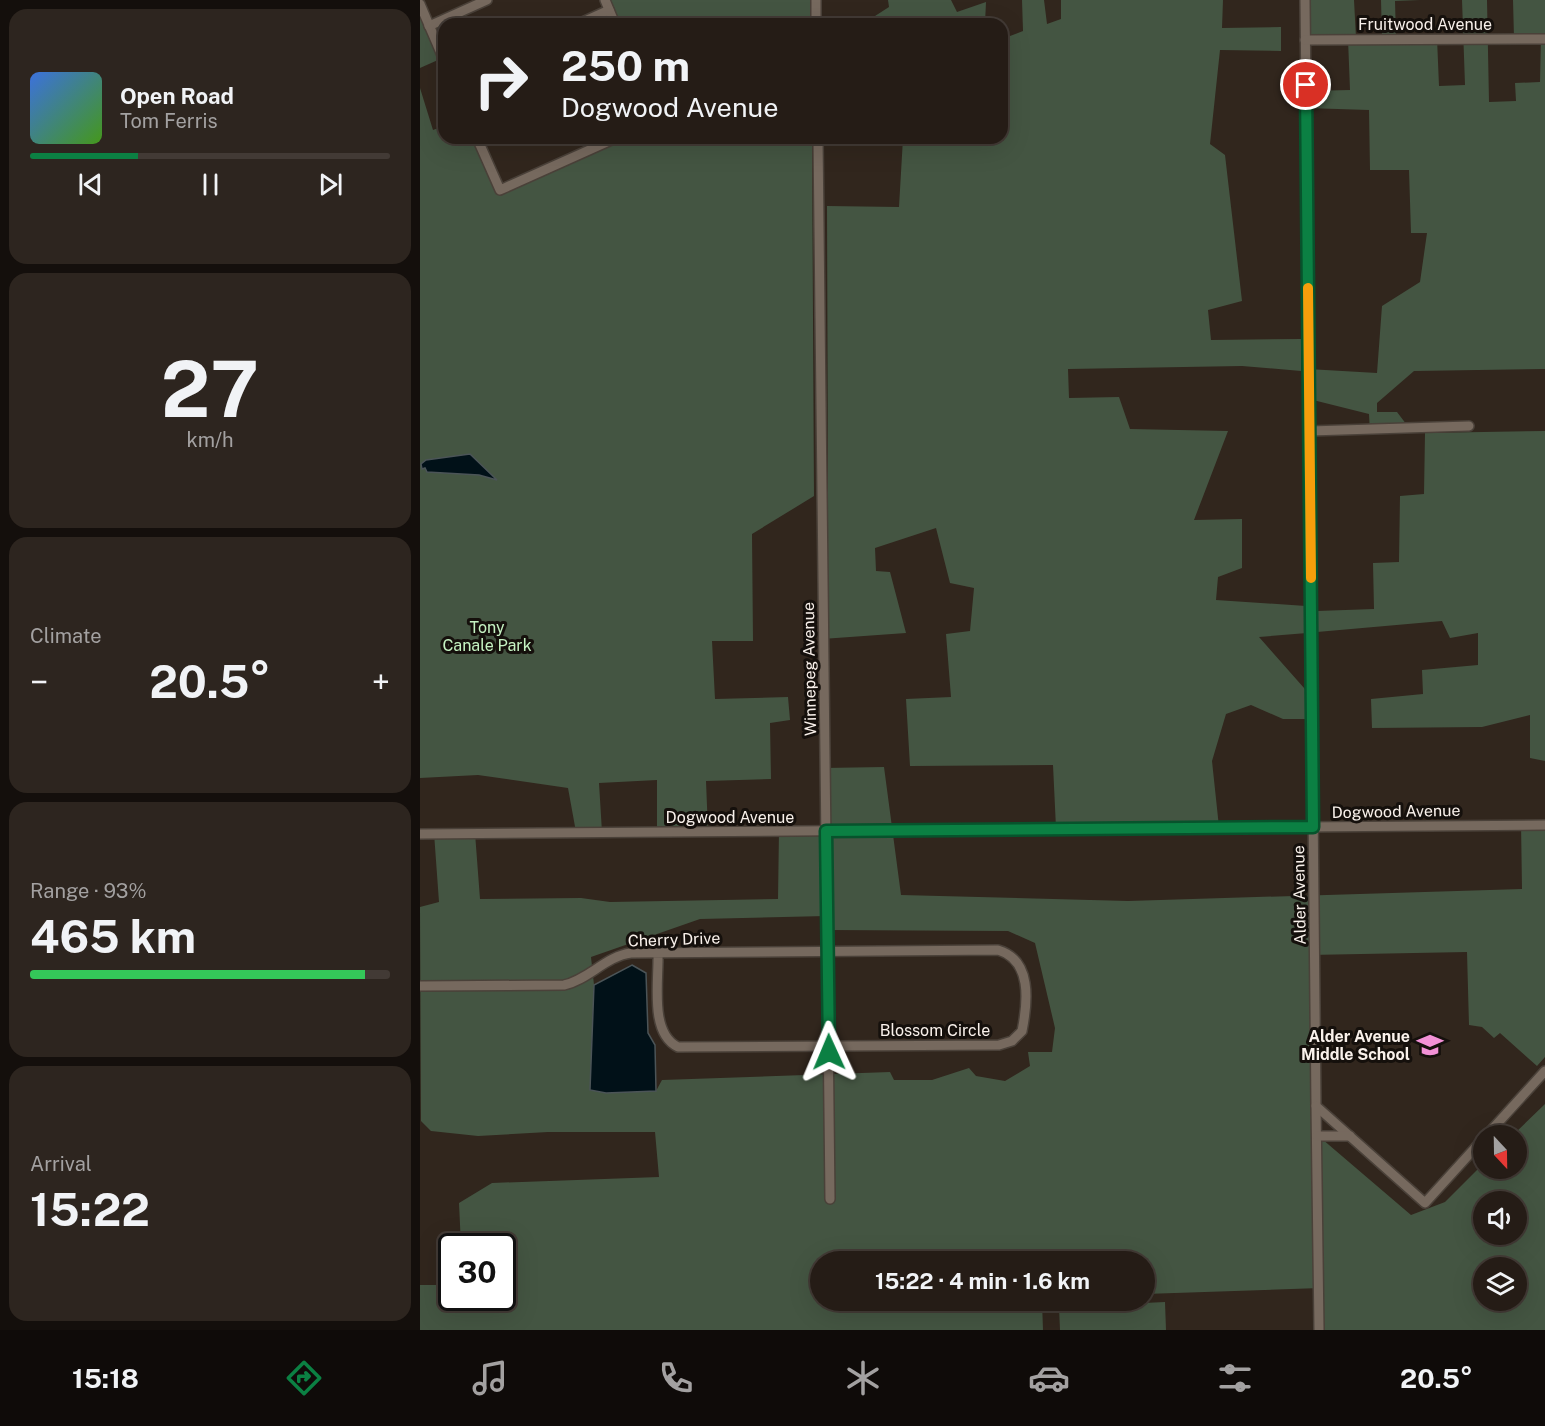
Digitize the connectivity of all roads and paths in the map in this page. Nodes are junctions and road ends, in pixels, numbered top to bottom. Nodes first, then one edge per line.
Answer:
1 (487, 0) edge
2 (605, 0) edge
3 (816, 0) edge
4 (1305, 0) edge
5 (420, 4) edge
6 (609, 10) junction
7 (447, 18) edge
8 (591, 18) edge
9 (612, 18) edge
10 (816, 18) edge
11 (438, 22) edge
12 (429, 26) junction
13 (1545, 39) edge
14 (1305, 40) junction
15 (438, 46) edge
16 (480, 144) edge
17 (603, 144) edge
18 (818, 144) edge
19 (1469, 426) dead end
20 (1310, 431) junction
21 (1545, 825) edge
22 (1313, 827) junction
23 (826, 831) junction
24 (420, 834) edge
25 (827, 951) junction
26 (658, 953) junction
27 (420, 986) edge
28 (829, 1046) junction
29 (1545, 1071) edge
30 (1316, 1106) junction
31 (1496, 1125) edge
32 (1317, 1136) junction
33 (1350, 1136) junction
34 (1473, 1150) edge
35 (830, 1198) dead end
36 (1319, 1330) edge

1 - 7 street
2 - 6 street
3 - 10 street
4 - 14 street, Alder Avenue
5 - 12 street
6 - 8 street
6 - 9 street
11 - 12 street
12 - 15 street
13 - 14 street, Fruitwood Avenue
14 - 20 street, Alder Avenue
16 - 17 street
18 - 23 street, Winnepeg Avenue
19 - 20 street
20 - 22 street, Alder Avenue
21 - 22 street, Dogwood Avenue
22 - 23 street, Dogwood Avenue
22 - 30 street, Alder Avenue
23 - 24 street, Dogwood Avenue
23 - 25 street, Winnepeg Avenue
25 - 26 street, Cherry Drive
25 - 28 street, Winnepeg Avenue
25 - 28 street, Blossom Circle
26 - 27 street, Cherry Drive
26 - 28 street, Blossom Circle
28 - 35 street, Winnepeg Avenue
29 - 31 street
30 - 32 street, Alder Avenue
30 - 33 street
32 - 33 street
32 - 36 street, Alder Avenue
33 - 34 street

